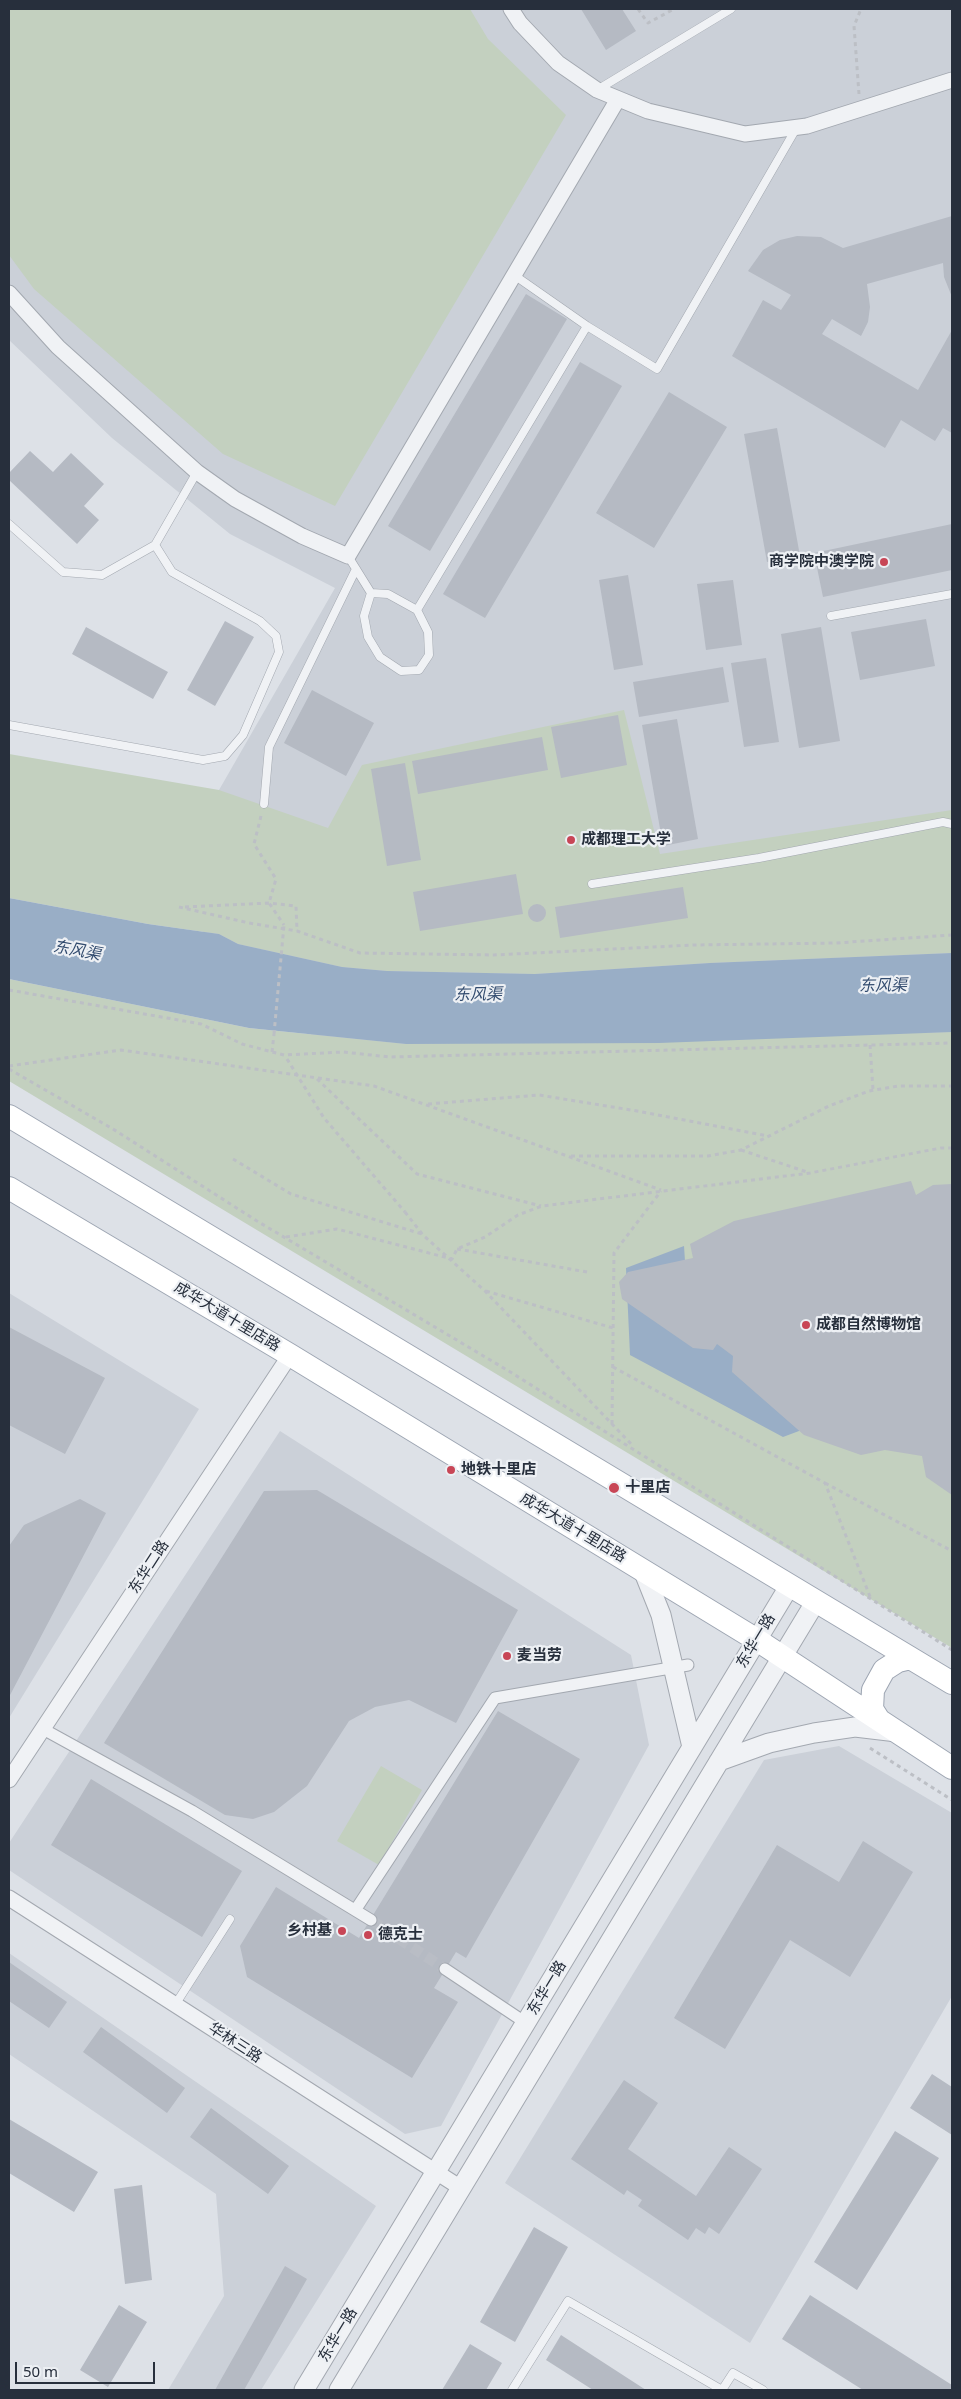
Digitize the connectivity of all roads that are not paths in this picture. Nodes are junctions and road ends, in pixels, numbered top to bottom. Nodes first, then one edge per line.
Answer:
1 (511, 9) edge
2 (731, 9) edge
3 (952, 80) edge
4 (597, 90) junction
5 (618, 99) junction
6 (797, 127) junction
7 (514, 274) junction
8 (9, 294) edge
9 (587, 326) junction
10 (197, 472) junction
11 (9, 524) edge
12 (155, 545) junction
13 (352, 562) junction
14 (371, 593) junction
15 (952, 594) edge
16 (416, 610) junction
17 (831, 616) dead end
18 (9, 725) edge
19 (264, 804) road end
20 (952, 824) edge
21 (592, 884) dead end
22 (9, 1116) edge
23 (9, 1188) edge
24 (290, 1355) junction
25 (643, 1570) junction
26 (790, 1585) junction
27 (816, 1601) junction
28 (757, 1640) junction
29 (782, 1656) junction
30 (910, 1658) junction
31 (681, 1666) junction
32 (952, 1683) edge
33 (888, 1726) junction
34 (43, 1728) junction
35 (692, 1747) junction
36 (719, 1761) junction
37 (952, 1768) edge
38 (9, 1780) edge
39 (9, 1898) edge
40 (356, 1909) junction
41 (230, 1919) dead end
42 (371, 1920) tunnel mouth
43 (445, 1969) tunnel mouth
44 (175, 2005) junction
45 (526, 2023) junction
46 (436, 2172) junction
47 (461, 2188) junction
48 (304, 2390) edge
49 (340, 2390) edge
50 (512, 2390) edge
51 (722, 2390) edge
52 (763, 2390) edge

1 - 4 street
2 - 4 lane
3 - 6 street
4 - 5 street
5 - 6 street
5 - 7 street
6 - 9 lane
7 - 9 lane
7 - 13 street
8 - 10 street
9 - 16 lane
10 - 12 lane
10 - 13 street
11 - 12 lane
12 - 18 lane
13 - 14 lane
13 - 19 lane
14 - 16 lane
14 - 16 lane
15 - 17 lane
20 - 21 lane
22 - 26 main road
23 - 24 main road, 成华大道十里店路
24 - 25 main road, 成华大道十里店路
24 - 34 street, 东华二路
25 - 28 main road, 成华大道十里店路
25 - 31 street
26 - 27 main road
26 - 28 street, 东华一路
27 - 29 street, 东华一路
27 - 30 main road
28 - 29 main road, 成华大道十里店路
28 - 35 street, 东华一路
29 - 33 main road, 成华大道十里店路
29 - 36 street, 东华一路
30 - 32 main road
30 - 33 main road
31 - 35 street
31 - 40 street
33 - 36 street
33 - 37 main road, 成华大道十里店路
34 - 38 street, 东华二路
34 - 40 street
35 - 45 street, 东华一路
36 - 47 street, 东华一路
39 - 44 street, 华林三路
40 - 42 street
41 - 44 lane
43 - 45 street
44 - 46 street, 华林三路
45 - 46 street, 东华一路
46 - 47 street, 华林三路
46 - 48 street, 东华一路
47 - 49 street, 东华一路
50 - 51 lane
51 - 52 lane

